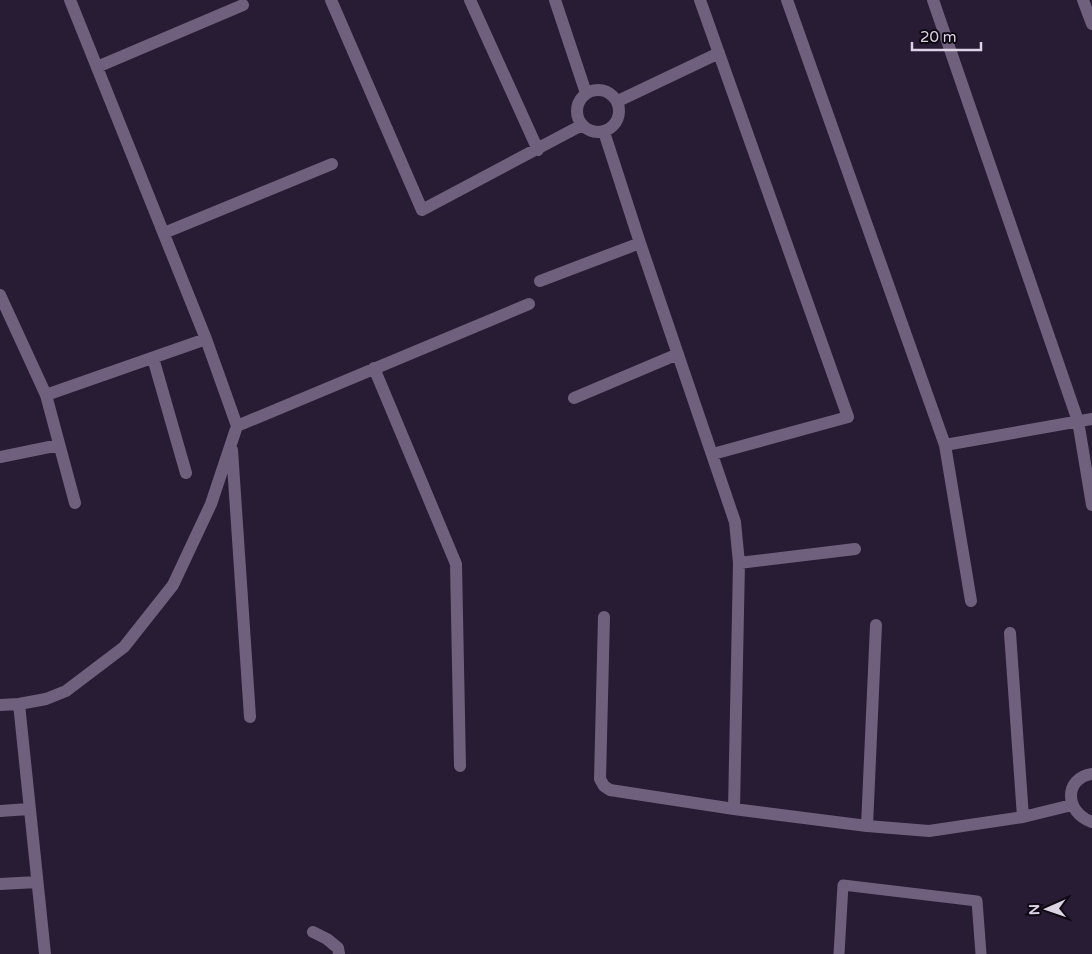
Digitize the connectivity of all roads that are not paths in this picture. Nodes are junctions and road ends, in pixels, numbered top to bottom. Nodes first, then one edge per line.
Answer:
1 (70, 0) edge
2 (331, 0) edge
3 (470, 0) edge
4 (555, 0) edge
5 (700, 0) edge
6 (787, 0) edge
7 (933, 0) edge
8 (1083, 0) edge
9 (243, 5) dead end
10 (1092, 24) edge
11 (719, 54) junction
12 (97, 67) junction
13 (586, 93) junction
14 (618, 102) junction
15 (582, 125) junction
16 (604, 132) junction
17 (538, 150) junction
18 (332, 164) dead end
19 (164, 233) junction
20 (640, 243) junction
21 (540, 281) dead end
22 (0, 295) edge
23 (528, 304) dead end
24 (206, 340) junction
25 (678, 354) junction
26 (153, 358) junction
27 (374, 368) junction
28 (46, 396) junction
29 (574, 398) dead end
30 (1092, 419) edge
31 (1078, 421) junction
32 (238, 426) junction
33 (231, 444) junction
34 (59, 445) junction
35 (945, 445) junction
36 (713, 454) junction
37 (0, 457) edge
38 (186, 473) dead end
39 (75, 503) dead end
40 (1092, 505) edge
41 (854, 549) dead end
42 (739, 563) junction
43 (971, 600) dead end
44 (604, 617) dead end
45 (876, 625) dead end
46 (1010, 632) dead end
47 (19, 704) junction
48 (0, 706) edge
49 (250, 717) dead end
50 (460, 766) dead end
51 (1092, 774) edge
52 (1072, 805) junction
53 (29, 809) junction
54 (734, 809) junction
55 (0, 811) edge
56 (1023, 817) junction
57 (1092, 822) edge
58 (867, 826) junction
59 (37, 882) junction
60 (0, 884) edge
61 (313, 932) dead end
62 (45, 954) edge
63 (339, 954) edge
64 (839, 954) edge
65 (981, 954) edge

1 - 12 street
2 - 17 street
3 - 17 street
4 - 13 street
5 - 11 street
6 - 35 street
7 - 31 street
8 - 10 street
9 - 12 street
11 - 14 street
11 - 36 street
12 - 19 street
13 - 14 street
13 - 15 street
14 - 16 street
15 - 16 street
15 - 17 street
16 - 20 street
18 - 19 street
19 - 24 street
20 - 21 street
20 - 25 street
22 - 28 street
23 - 27 street
24 - 26 street
24 - 32 street
25 - 29 street
25 - 36 street
26 - 28 street
26 - 38 street
27 - 32 street
27 - 50 street
28 - 34 street
30 - 31 street
31 - 35 street
31 - 40 street
32 - 33 street
33 - 47 street
33 - 49 street
34 - 37 street
34 - 39 street
35 - 43 street
36 - 42 street
41 - 42 street
42 - 54 street
44 - 54 street
45 - 58 street
46 - 56 street
47 - 48 street
47 - 53 street
51 - 52 street
52 - 56 street
52 - 57 street
53 - 55 street
53 - 59 street
54 - 58 street
56 - 58 street
59 - 60 street
59 - 62 street
61 - 63 street
64 - 65 lane

